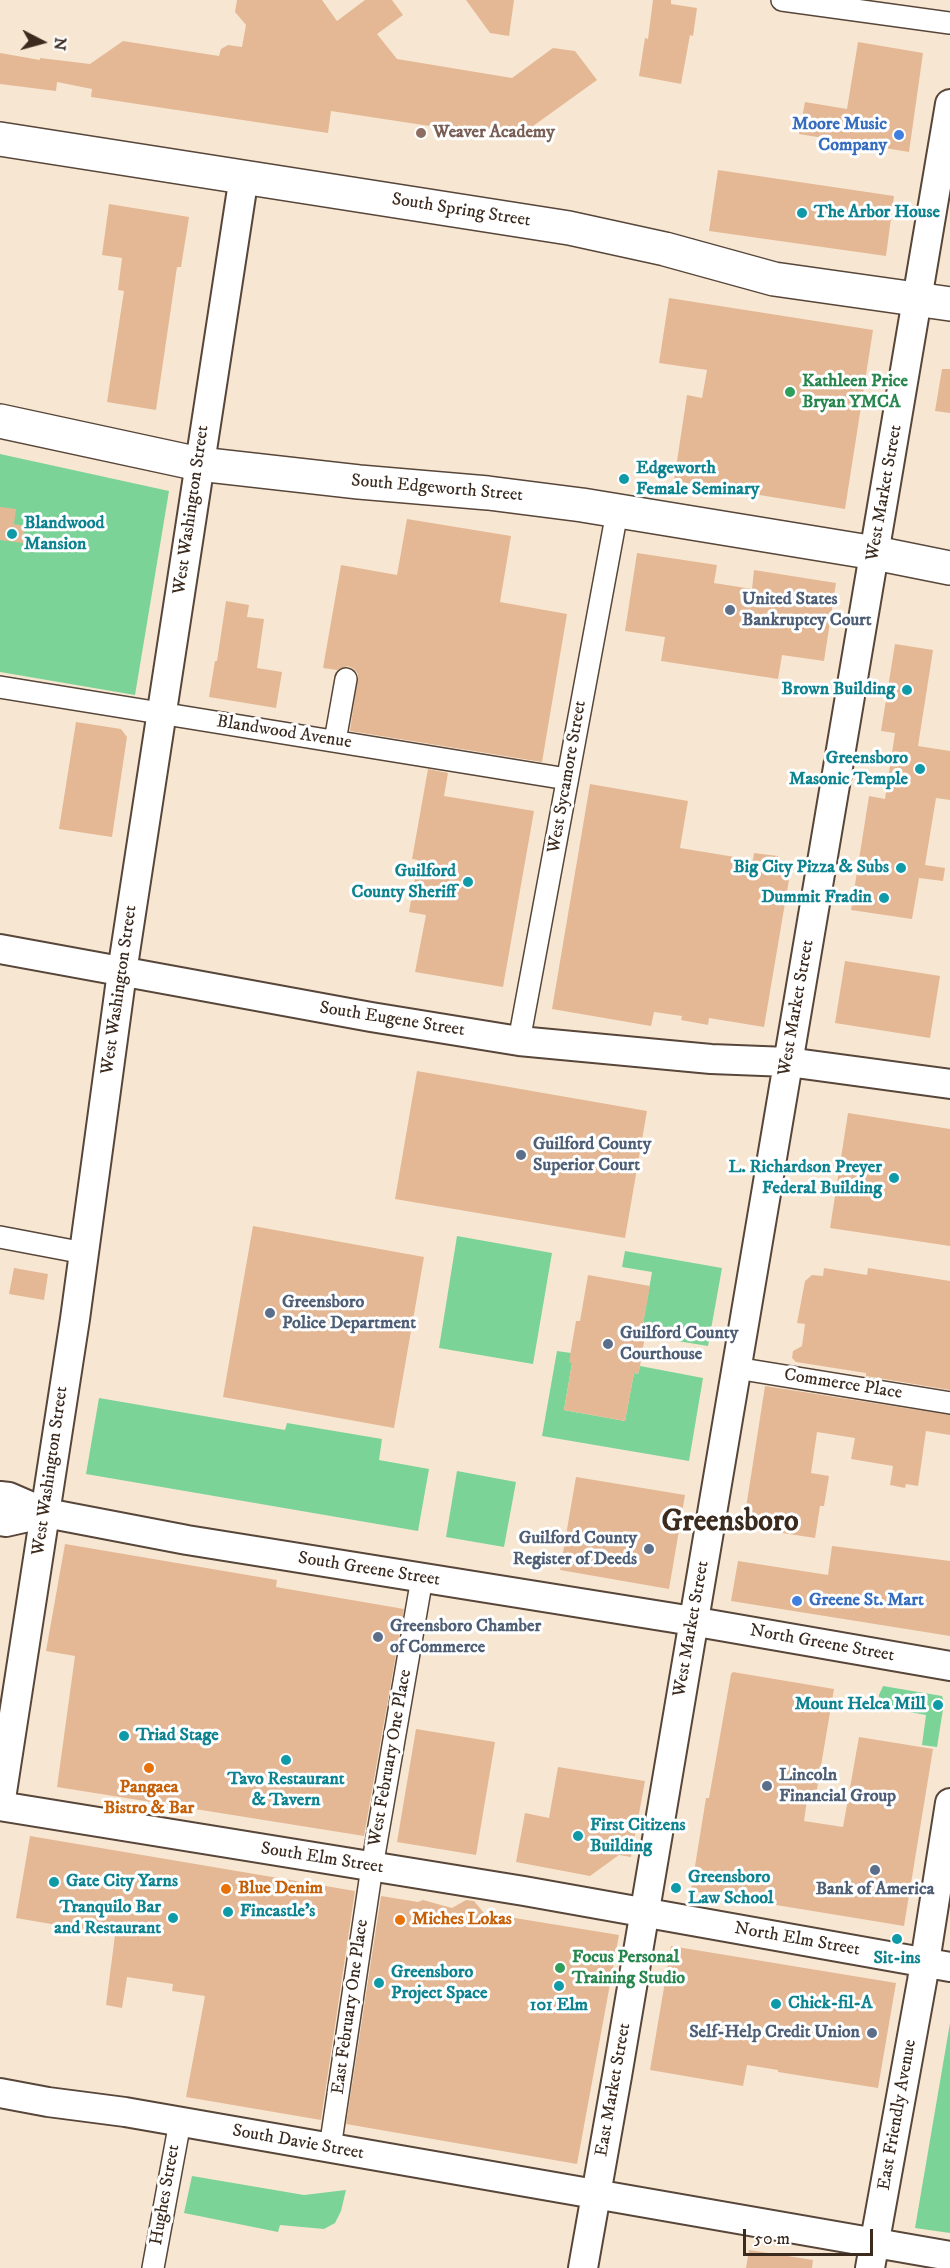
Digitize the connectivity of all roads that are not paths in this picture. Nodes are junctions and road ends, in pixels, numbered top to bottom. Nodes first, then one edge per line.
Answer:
1 (782, 0) edge
2 (950, 22) edge
3 (950, 104) edge
4 (0, 139) edge
5 (244, 176) junction
6 (918, 298) junction
7 (950, 304) edge
8 (0, 421) edge
9 (199, 464) junction
10 (617, 512) junction
11 (875, 553) junction
12 (950, 568) edge
13 (346, 680) dead end
14 (0, 687) edge
15 (162, 714) junction
16 (335, 741) junction
17 (567, 779) junction
18 (0, 949) edge
19 (122, 972) junction
20 (519, 1041) junction
21 (788, 1062) junction
22 (950, 1084) edge
23 (0, 1237) edge
24 (84, 1253) junction
25 (736, 1368) junction
26 (950, 1403) edge
27 (0, 1496) edge
28 (46, 1513) junction
29 (0, 1521) edge
30 (422, 1578) junction
31 (693, 1622) junction
32 (950, 1666) edge
33 (950, 1803) edge
34 (0, 1806) edge
35 (372, 1867) junction
36 (644, 1912) junction
37 (937, 1965) edge
38 (0, 2093) edge
39 (180, 2122) junction
40 (330, 2148) junction
41 (596, 2195) junction
42 (872, 2256) edge
43 (950, 2256) edge
44 (153, 2268) edge
45 (583, 2268) edge

1 - 2 street
3 - 6 main road, West Market Street
4 - 5 main road, South Spring Street
5 - 6 main road, South Spring Street
5 - 9 main road, West Washington Street
6 - 7 main road, South Spring Street
6 - 11 main road, West Market Street
8 - 9 main road, South Edgeworth Street
9 - 10 main road, South Edgeworth Street
9 - 15 main road, West Washington Street
10 - 11 main road, South Edgeworth Street
10 - 17 street, West Sycamore Street
11 - 12 main road, South Edgeworth Street
11 - 21 main road, West Market Street
13 - 16 street
14 - 15 street, Blandwood Avenue
15 - 16 street, Blandwood Avenue
15 - 19 main road, West Washington Street
16 - 17 street, Blandwood Avenue
17 - 20 street, West Sycamore Street
18 - 19 main road, South Eugene Street
19 - 20 main road, South Eugene Street
19 - 24 main road, West Washington Street
20 - 21 main road, South Eugene Street
21 - 22 main road, South Eugene Street
21 - 25 main road, West Market Street
23 - 24 street
24 - 28 main road, West Washington Street
25 - 26 street, Commerce Place
25 - 31 main road, West Market Street
27 - 28 main road, South Greene Street
28 - 29 main road, South Greene Street
28 - 30 main road, South Greene Street
28 - 34 main road, West Washington Street
30 - 31 main road, South Greene Street
30 - 35 street, West February One Place
31 - 32 main road, North Greene Street
31 - 36 main road, West Market Street
33 - 37 main road, East Friendly Avenue
34 - 35 main road, South Elm Street
35 - 36 main road, South Elm Street
35 - 40 street, East February One Place
36 - 37 main road, North Elm Street
36 - 41 main road, East Market Street
37 - 42 main road, East Friendly Avenue
38 - 39 main road, South Davie Street
39 - 40 main road, South Davie Street
39 - 44 street, Hughes Street
40 - 41 main road, South Davie Street
41 - 42 main road, South Davie Street
41 - 45 main road, East Market Street
42 - 43 main road, South Davie Street

